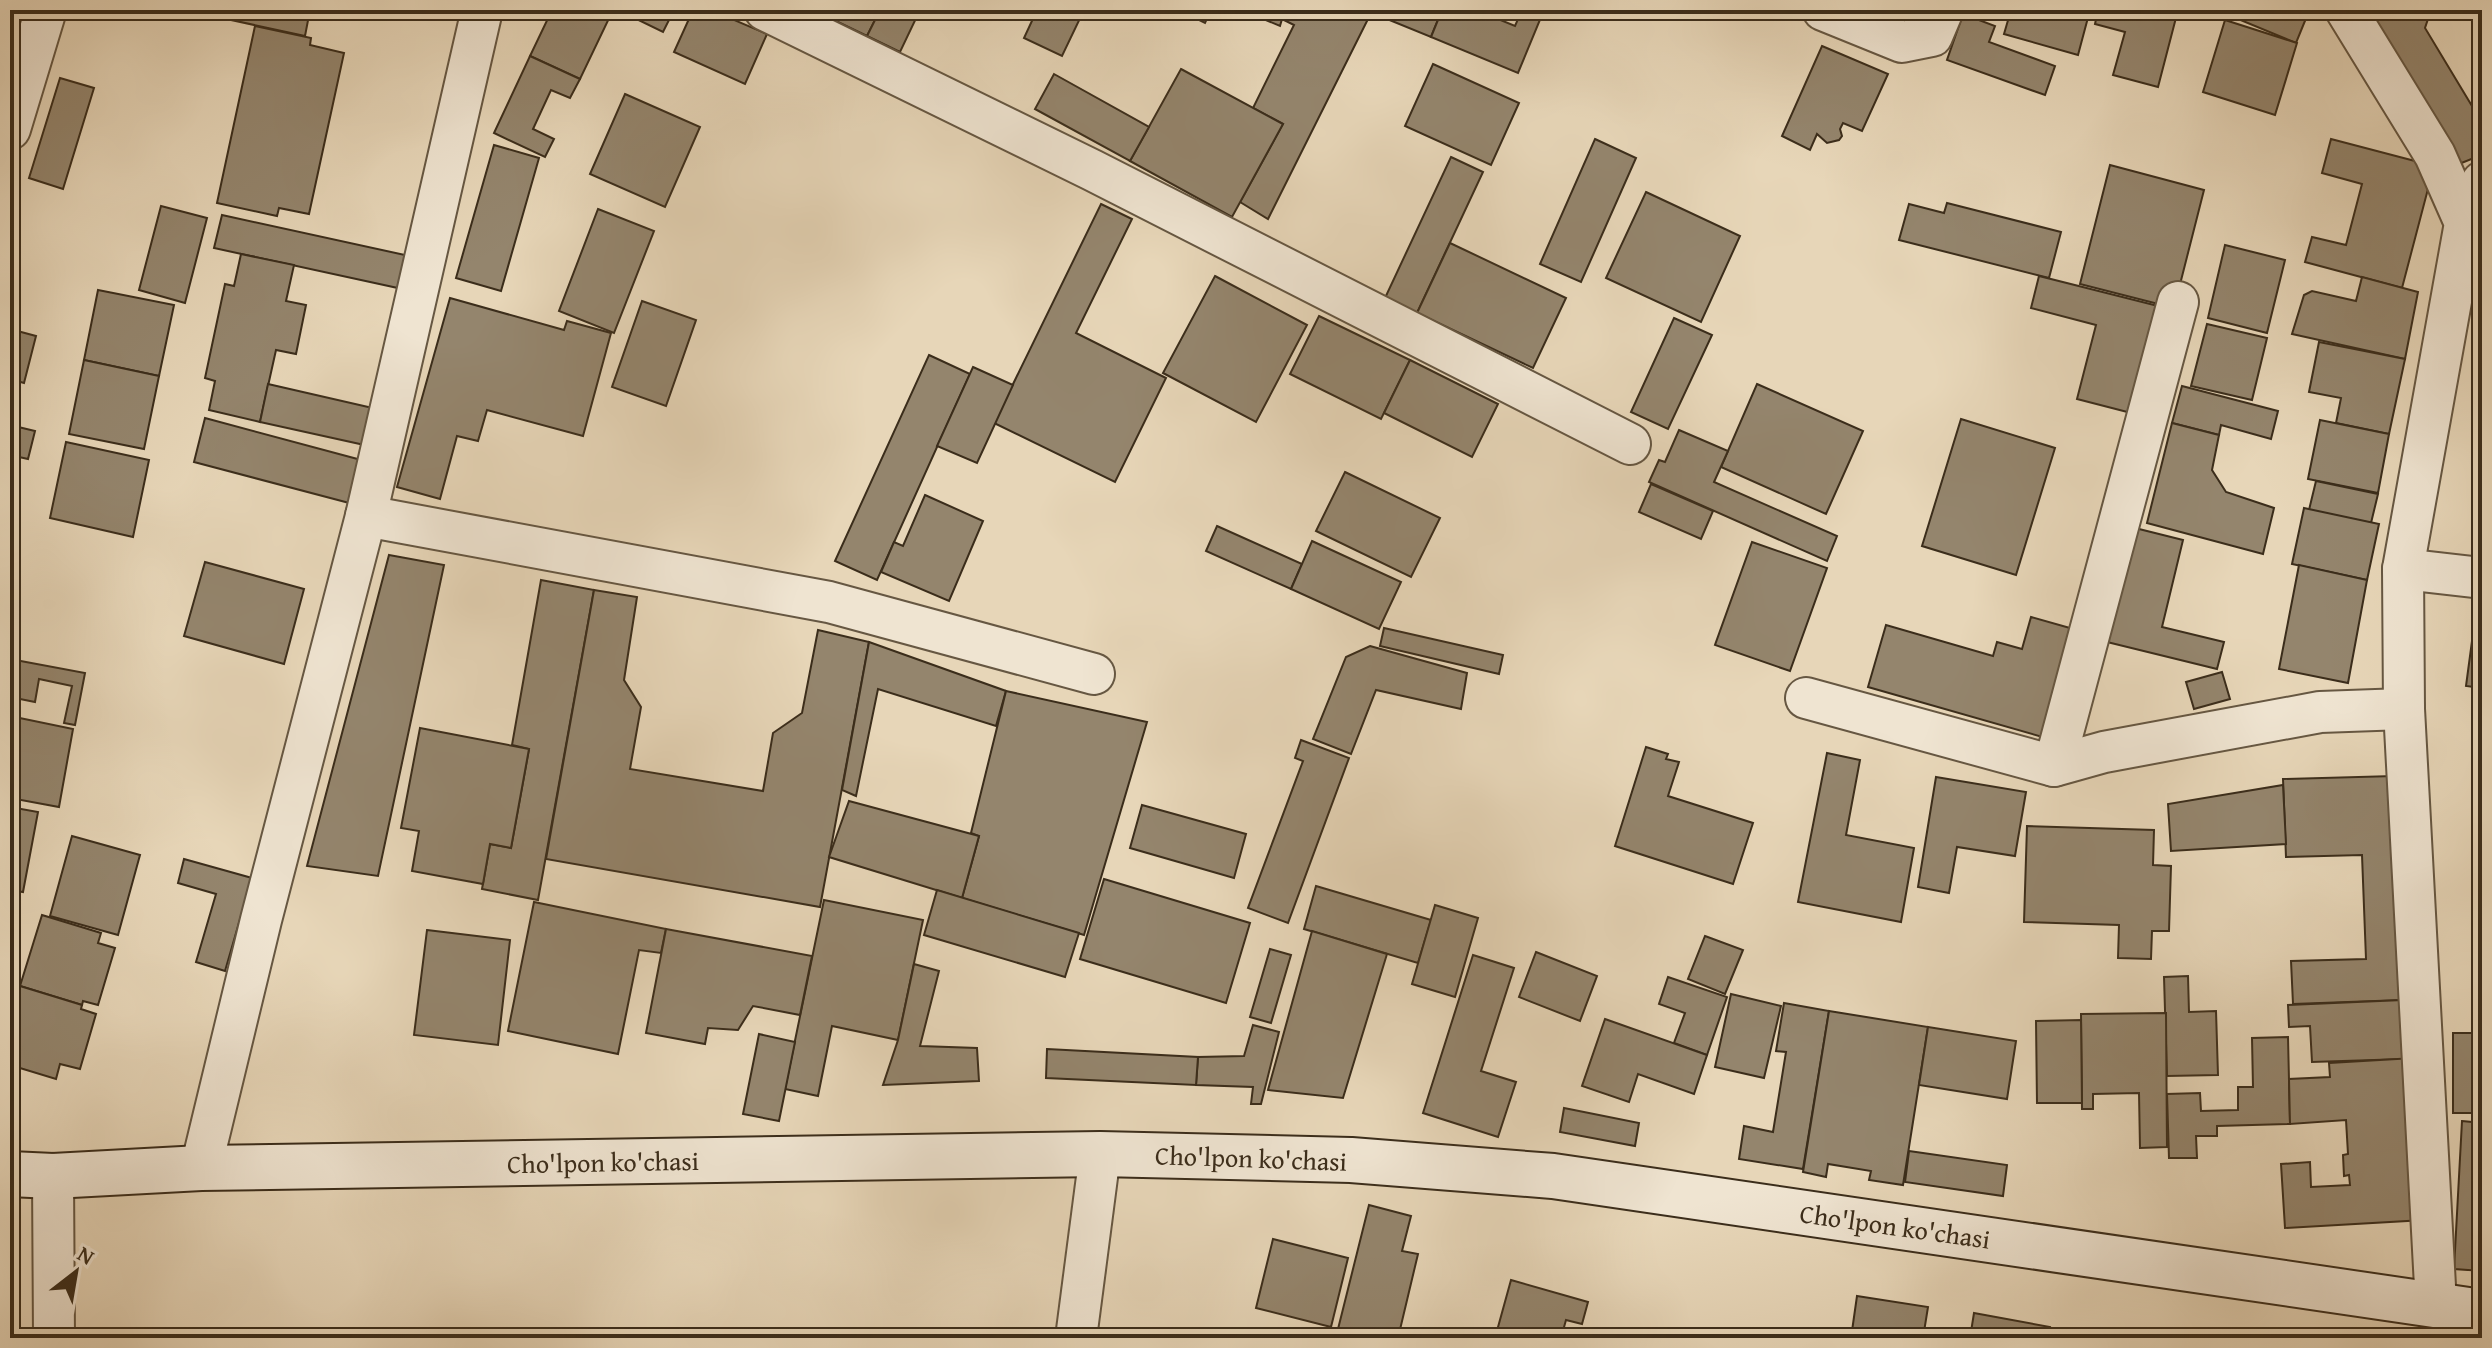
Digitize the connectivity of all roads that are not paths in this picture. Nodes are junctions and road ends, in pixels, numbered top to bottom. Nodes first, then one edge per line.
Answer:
1 (46, 10) edge
2 (482, 10) edge
3 (765, 10) edge
4 (1823, 10) edge
5 (1943, 10) edge
6 (2346, 10) edge
7 (10, 129) edge
8 (2482, 182) edge
9 (2465, 223) junction
10 (2178, 302) dead end
11 (1630, 444) dead end
12 (366, 516) junction
13 (2403, 569) junction
14 (2482, 578) edge
15 (1094, 674) dead end
16 (1806, 698) dead end
17 (2404, 709) junction
18 (2054, 766) junction
19 (1100, 1154) junction
20 (201, 1168) junction
21 (10, 1174) edge
22 (53, 1176) junction
23 (2436, 1305) junction
24 (2482, 1312) edge
25 (54, 1338) edge
26 (1076, 1338) edge

1 - 7 street
2 - 12 street
3 - 11 street
4 - 5 street
6 - 9 street
8 - 9 street
9 - 13 street
10 - 18 street
12 - 15 street
12 - 20 street
13 - 14 street
13 - 17 street
16 - 18 street
17 - 18 street
17 - 23 street
19 - 20 main road, Cho'lpon ko'chasi
19 - 23 main road, Cho'lpon ko'chasi
19 - 26 street
20 - 22 main road, Cho'lpon ko'chasi
21 - 22 main road, Cho'lpon ko'chasi
22 - 25 street
23 - 24 main road, Cho'lpon ko'chasi

